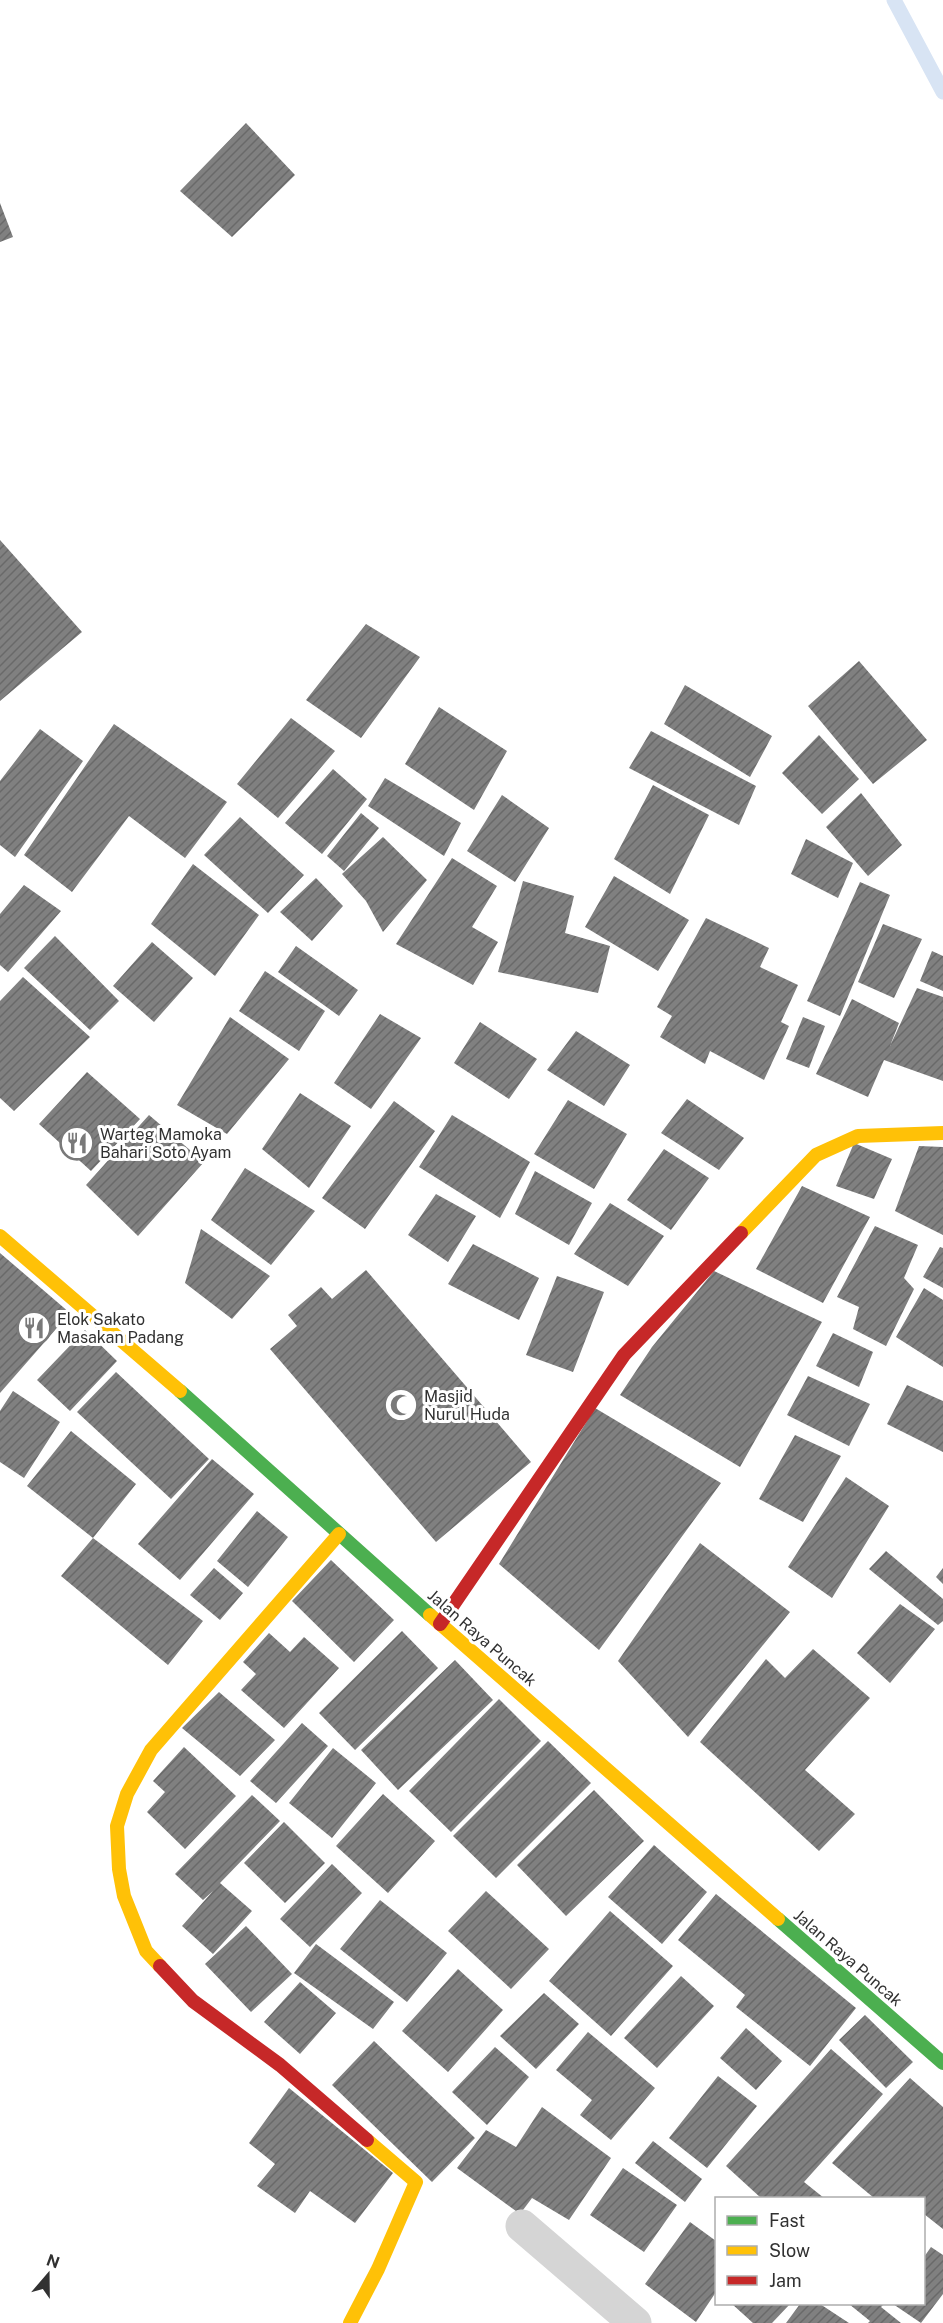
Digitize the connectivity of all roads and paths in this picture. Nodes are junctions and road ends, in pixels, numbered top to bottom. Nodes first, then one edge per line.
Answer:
1 (943, 1133) edge
2 (0, 1236) edge
3 (339, 1534) junction
4 (440, 1624) junction
5 (943, 2063) edge
6 (522, 2226) dead end
7 (350, 2323) edge
8 (635, 2323) edge

1 - 4 main road
2 - 3 main road, Jalan Raya Puncak
3 - 4 main road, Jalan Raya Puncak
3 - 7 main road
4 - 5 main road, Jalan Raya Puncak
6 - 8 street

